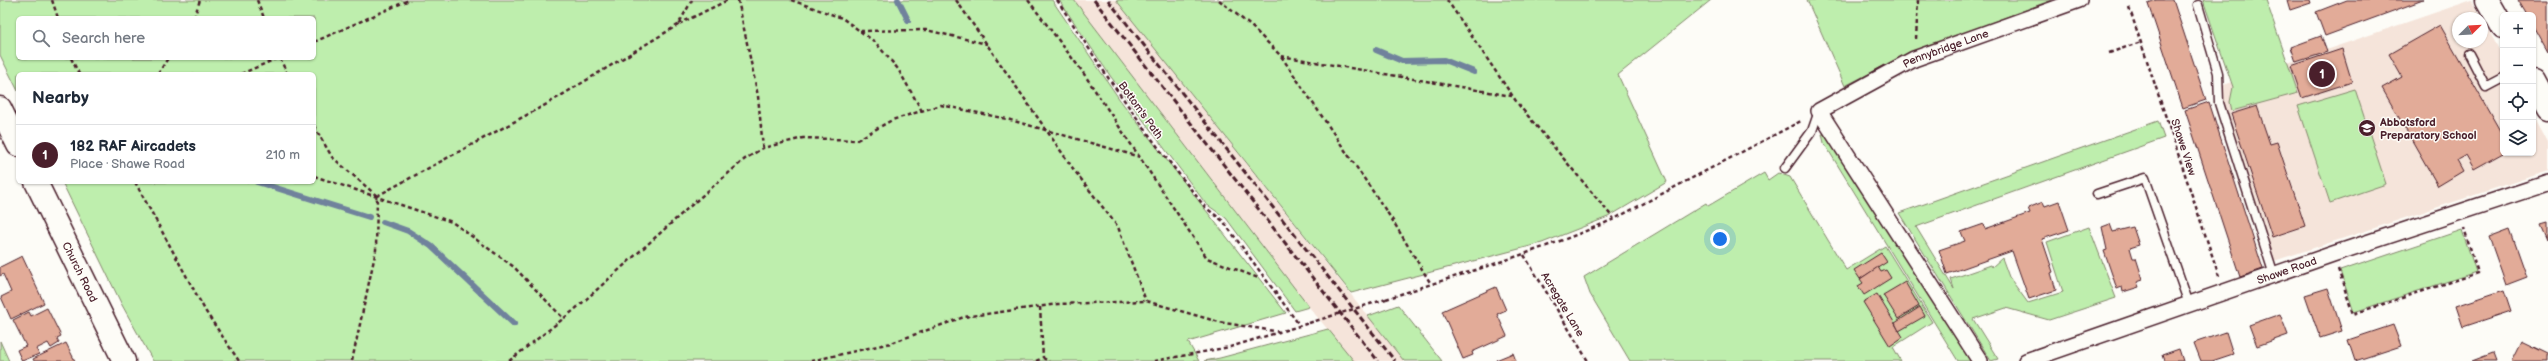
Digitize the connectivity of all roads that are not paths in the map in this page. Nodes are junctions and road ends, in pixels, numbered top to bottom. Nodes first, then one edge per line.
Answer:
1 (2079, 0) edge
2 (2487, 0) edge
3 (2198, 5) dead end
4 (2500, 23) edge
5 (2469, 54) dead end
6 (2500, 80) edge
7 (2535, 84) edge
8 (0, 108) edge
9 (2548, 108) edge
10 (1819, 111) junction
11 (16, 141) edge
12 (1786, 168) dead end
13 (2548, 183) edge
14 (37, 184) edge
15 (2097, 194) dead end
16 (2274, 275) junction
17 (2189, 304) junction
18 (124, 361) edge
19 (1980, 361) edge
20 (2026, 361) edge

1 - 10 street, Pennybridge Lane
2 - 4 main road
3 - 16 lane
5 - 6 lane
7 - 9 main road
8 - 11 main road
10 - 12 lane
10 - 19 street
13 - 16 street, Shawe Road
14 - 18 main road, Church Road
15 - 17 lane
16 - 17 street, Shawe Road
17 - 20 street, Shawe Road

